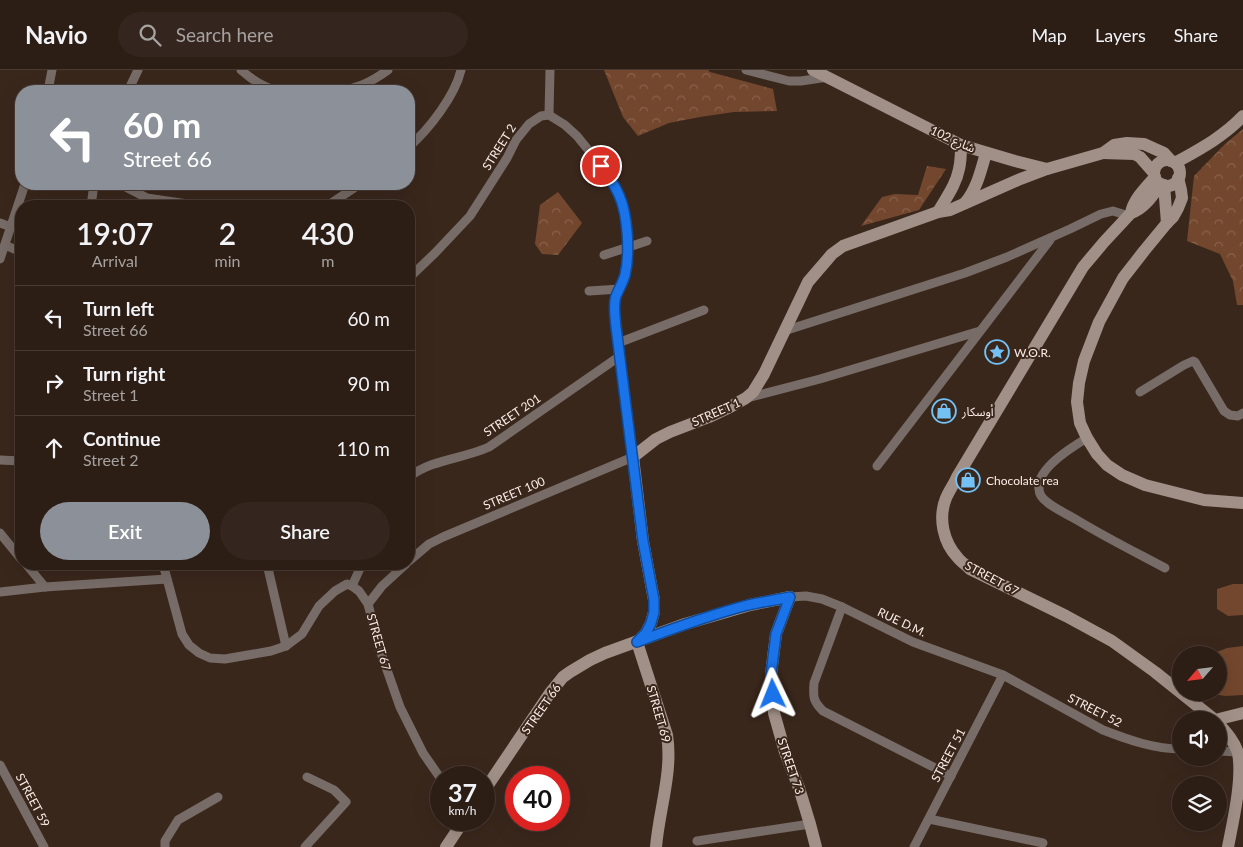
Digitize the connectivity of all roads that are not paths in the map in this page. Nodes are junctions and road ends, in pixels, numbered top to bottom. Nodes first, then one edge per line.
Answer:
1 (52, 70) edge
2 (138, 70) edge
3 (241, 70) edge
4 (388, 70) edge
5 (461, 70) edge
6 (550, 70) edge
7 (746, 70) edge
8 (812, 70) edge
9 (828, 77) junction
10 (49, 85) edge
11 (131, 85) edge
12 (262, 85) edge
13 (364, 85) edge
14 (549, 115) junction
15 (1243, 116) edge
16 (415, 141) edge
17 (962, 145) junction
18 (986, 153) junction
19 (1103, 153) junction
20 (1173, 162) junction
21 (1047, 169) junction
22 (1178, 178) junction
23 (1159, 180) junction
24 (132, 190) edge
25 (351, 190) edge
26 (161, 200) edge
27 (336, 200) edge
28 (966, 203) junction
29 (938, 212) junction
30 (15, 214) edge
31 (1130, 215) junction
32 (0, 223) edge
33 (1167, 223) junction
34 (11, 226) junction
35 (1052, 237) junction
36 (647, 241) dead end
37 (6, 244) junction
38 (628, 248) junction
39 (15, 249) edge
40 (604, 255) dead end
41 (0, 259) edge
42 (415, 272) edge
43 (620, 289) junction
44 (589, 291) dead end
45 (704, 310) dead end
46 (784, 331) junction
47 (980, 331) junction
48 (618, 343) junction
49 (620, 356) junction
50 (1140, 392) dead end
51 (746, 398) junction
52 (1243, 414) edge
53 (1086, 438) junction
54 (633, 457) junction
55 (0, 460) edge
56 (15, 461) edge
57 (877, 466) dead end
58 (415, 473) edge
59 (1243, 502) edge
60 (0, 533) edge
61 (15, 552) edge
62 (415, 556) edge
63 (1165, 568) dead end
64 (31, 570) edge
65 (165, 570) edge
66 (269, 570) edge
67 (359, 570) edge
68 (399, 570) edge
69 (167, 579) junction
70 (352, 586) junction
71 (45, 587) junction
72 (0, 592) edge
73 (790, 597) junction
74 (368, 604) junction
75 (842, 607) junction
76 (637, 642) junction
77 (286, 646) junction
78 (1003, 676) junction
79 (1205, 711) edge
80 (1243, 713) edge
81 (1227, 717) edge
82 (1227, 733) edge
83 (1172, 748) edge
84 (1227, 752) edge
85 (1240, 753) edge
86 (0, 765) edge
87 (432, 766) edge
88 (495, 775) edge
89 (951, 776) junction
90 (307, 777) dead end
91 (218, 797) dead end
92 (929, 819) junction
93 (810, 824) junction
94 (457, 831) edge
95 (697, 841) dead end
96 (1043, 843) dead end
97 (44, 847) edge
98 (165, 847) edge
99 (305, 847) edge
100 (446, 847) edge
101 (656, 847) edge
102 (816, 847) edge
103 (914, 847) edge
104 (1228, 847) edge

1 - 10 street
2 - 11 street
3 - 12 street
4 - 13 street
5 - 16 street
6 - 14 street
7 - 9 street
8 - 9 street, شارع 102
9 - 17 street, شارع 102
14 - 38 street
14 - 42 street, STREET 2
15 - 20 street
17 - 18 street, شارع 102
17 - 29 street
18 - 21 street, شارع 102
18 - 28 street
19 - 20 street
19 - 21 street, شارع 102
19 - 23 street
20 - 22 street
20 - 23 street
21 - 28 street, STREET 1
22 - 23 street
22 - 33 street
23 - 31 street, STREET 67
23 - 33 street
24 - 26 street
25 - 27 street
28 - 29 street, STREET 1
29 - 46 street, STREET 1
30 - 34 street
31 - 35 street
31 - 79 street, STREET 67
32 - 34 street
33 - 53 street
34 - 37 street
35 - 46 street
35 - 47 street
36 - 38 street
37 - 39 street
37 - 41 street
38 - 40 street
38 - 43 street
43 - 44 street
43 - 48 street
45 - 48 street
46 - 51 street, STREET 1
47 - 51 street
47 - 57 street
48 - 49 street
49 - 54 street
49 - 58 street, STREET 201
50 - 52 street
51 - 54 street, STREET 1
53 - 59 street
53 - 63 street
54 - 62 street, STREET 100
54 - 76 street
55 - 56 street
60 - 61 street
64 - 71 street
65 - 69 street
66 - 77 street
67 - 70 street
68 - 74 street
69 - 71 street
69 - 77 street
70 - 74 street, STREET 67
70 - 77 street
71 - 72 street
73 - 75 street, RUE D.M.
73 - 76 street, STREET 66
73 - 93 street, STREET 73
74 - 87 street, STREET 67
75 - 78 street, RUE D.M.
75 - 89 street
76 - 88 street, STREET 66
76 - 101 street, STREET 69
78 - 83 street, STREET 52
78 - 89 street, STREET 51
80 - 81 street
82 - 85 street
84 - 85 street
85 - 104 street
86 - 97 street, STREET 59
89 - 92 street, STREET 51
90 - 99 street
91 - 98 street
92 - 96 street
92 - 103 street, STREET 51
93 - 95 street
93 - 102 street, STREET 73
94 - 100 street

